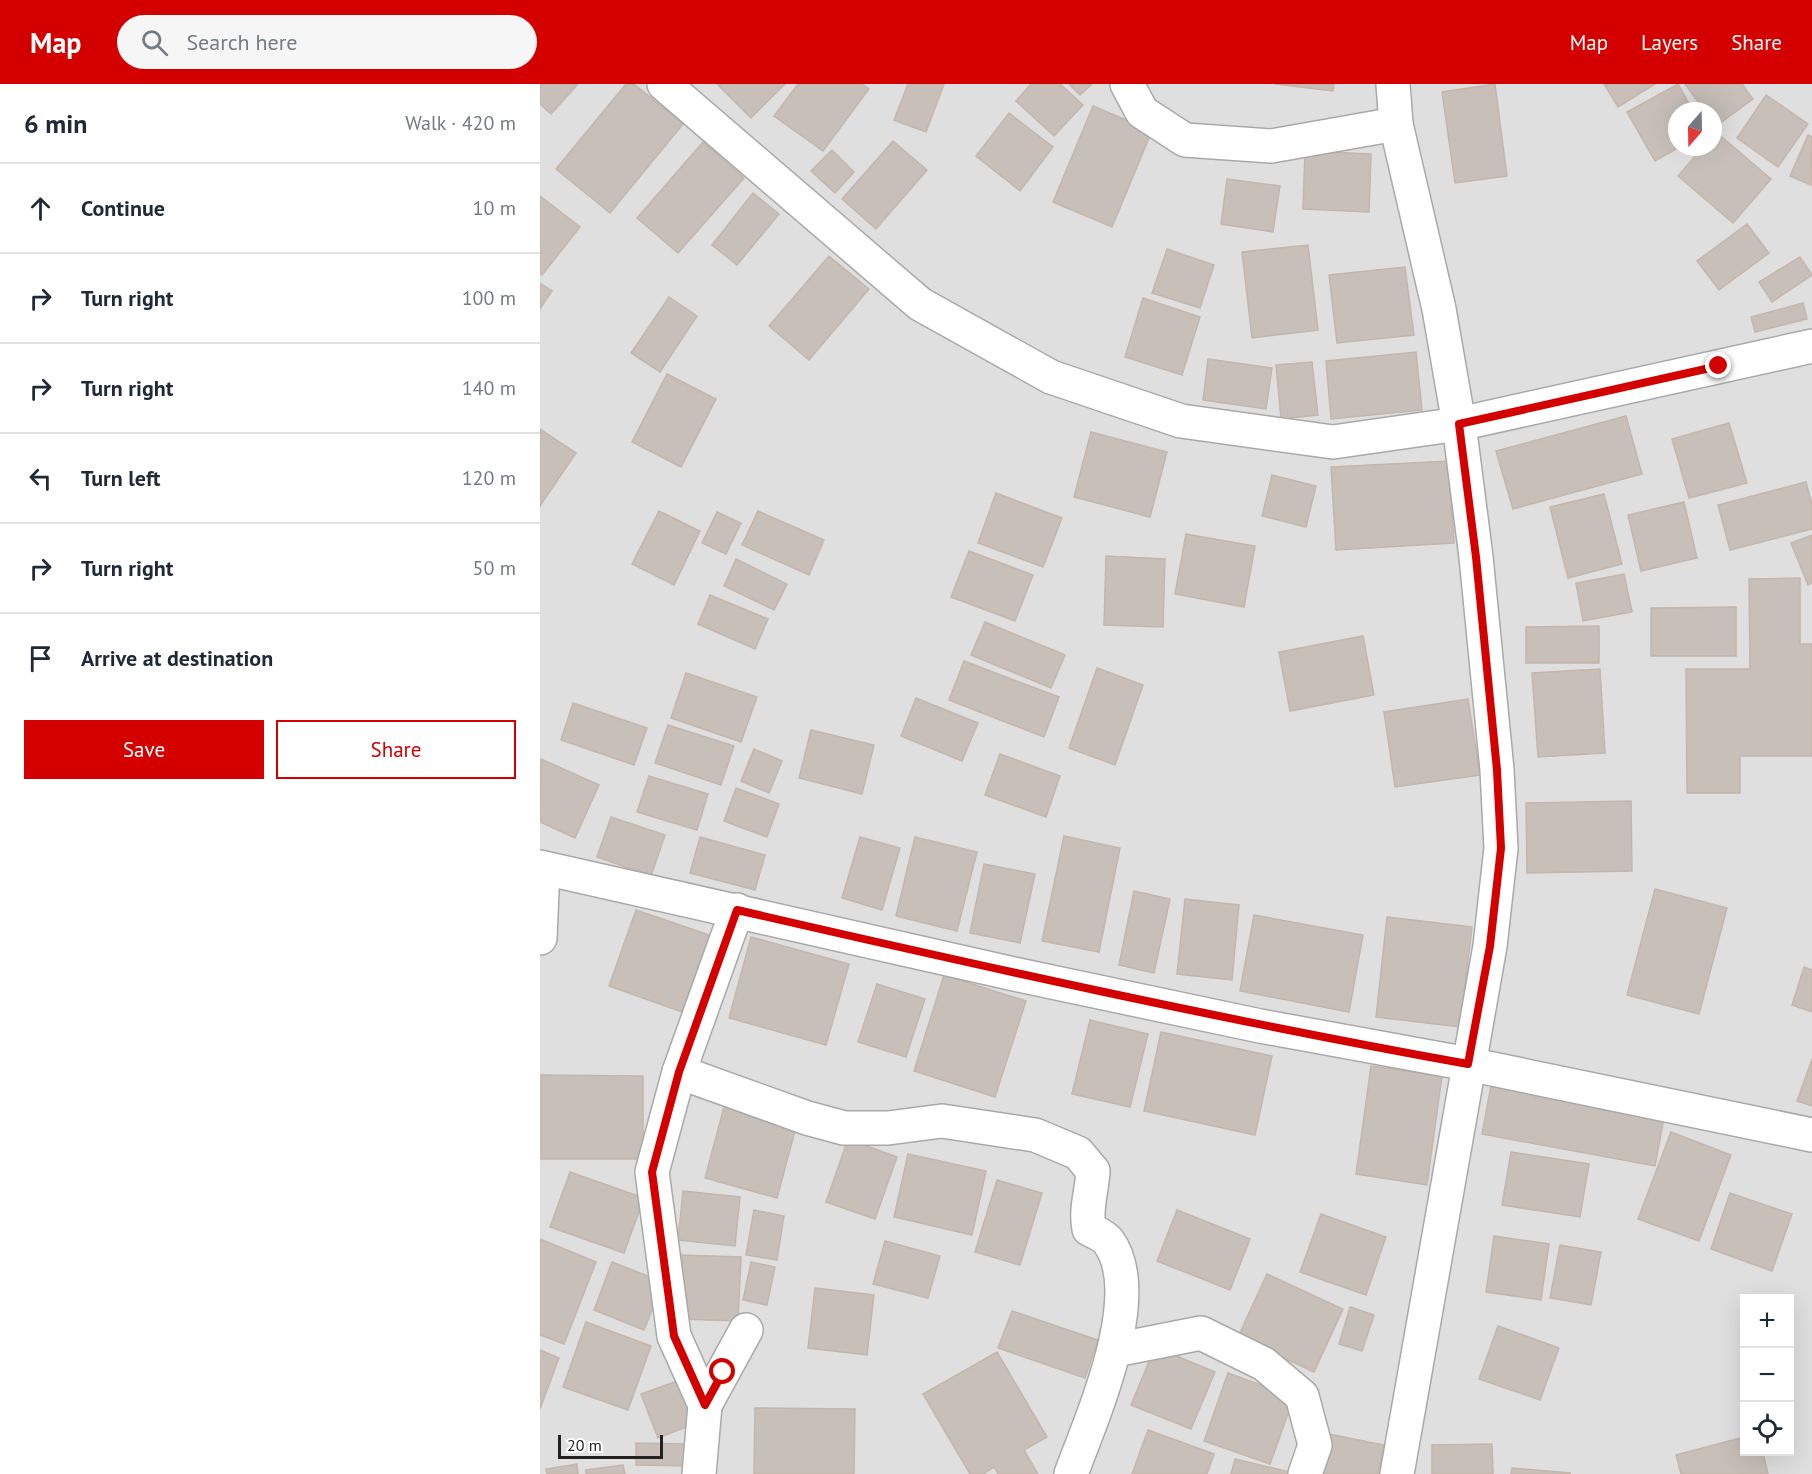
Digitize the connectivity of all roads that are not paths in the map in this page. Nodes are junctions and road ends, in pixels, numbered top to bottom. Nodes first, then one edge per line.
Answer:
1 (664, 84) edge
2 (1127, 84) edge
3 (1393, 84) edge
4 (1396, 124) junction
5 (1812, 346) edge
6 (1459, 424) junction
7 (541, 867) edge
8 (737, 910) junction
9 (540, 938) edge
10 (1468, 1064) junction
11 (679, 1072) junction
12 (1812, 1135) edge
13 (746, 1330) dead end
14 (1115, 1350) junction
15 (705, 1405) junction
16 (699, 1474) edge
17 (1071, 1474) edge
18 (1305, 1474) edge
19 (1397, 1474) edge

1 - 6 street
2 - 4 street
3 - 4 street
4 - 6 street
5 - 6 street
6 - 10 street
7 - 8 street
7 - 9 street
8 - 10 street
8 - 11 street
10 - 12 street
10 - 19 street
11 - 14 street
11 - 15 street
13 - 15 street
14 - 17 street
14 - 18 street
15 - 16 street

